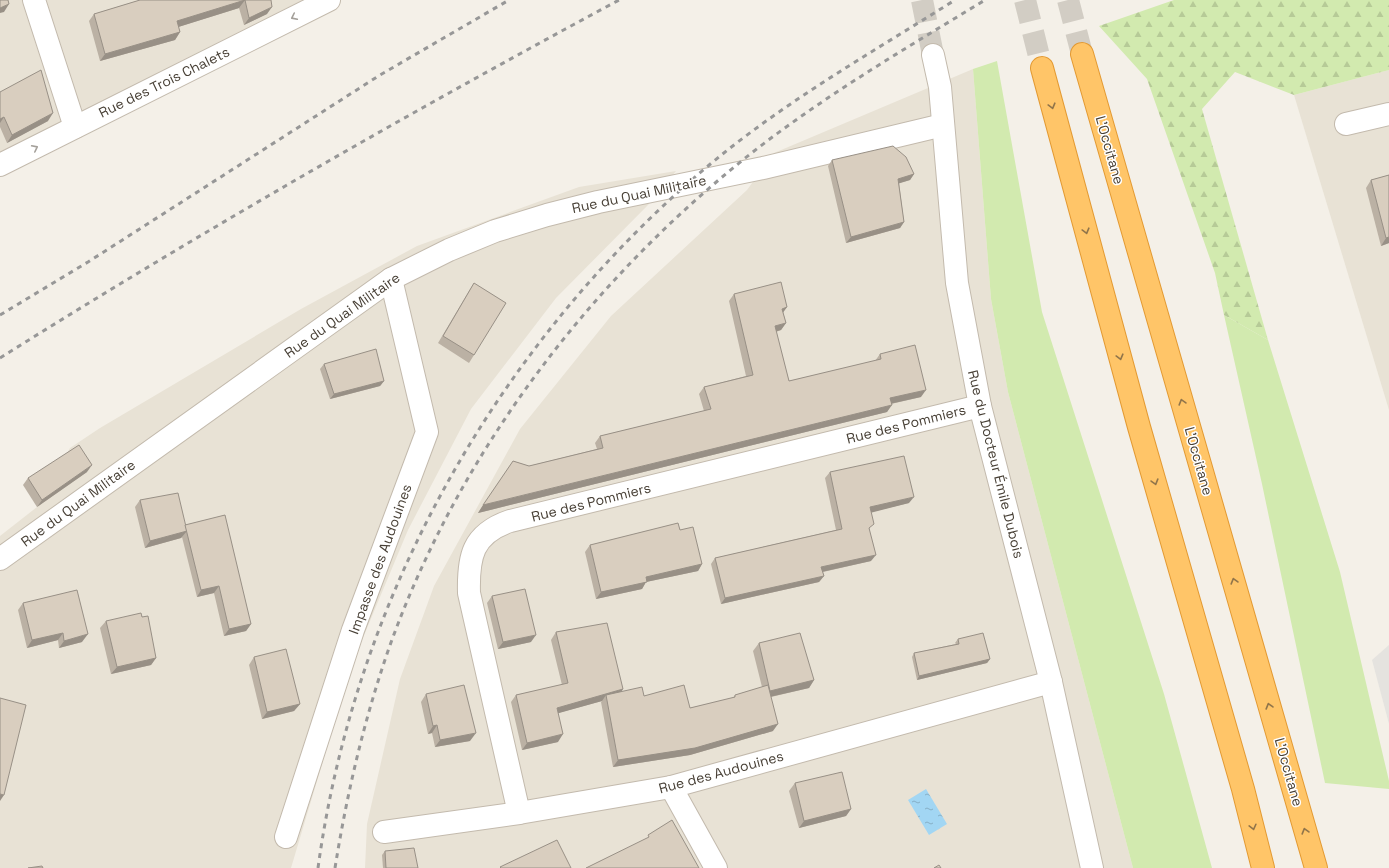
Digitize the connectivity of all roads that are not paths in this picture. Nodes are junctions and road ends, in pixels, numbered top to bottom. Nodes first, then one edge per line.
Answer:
1 (34, 0) edge
2 (329, 0) edge
3 (1082, 54) tunnel mouth
4 (933, 55) tunnel mouth
5 (1042, 68) tunnel mouth
6 (1389, 114) edge
7 (1346, 124) dead end
8 (943, 125) junction
9 (75, 127) junction
10 (0, 165) edge
11 (391, 279) junction
12 (980, 406) junction
13 (0, 559) edge
14 (1051, 682) junction
15 (671, 787) junction
16 (519, 813) junction
17 (384, 832) dead end
18 (286, 837) dead end
19 (716, 868) edge
20 (1092, 868) edge
21 (1263, 868) edge
22 (1316, 868) edge

1 - 9 street
2 -> 9 street, Rue des Trois Chalets
22 -> 3 highway, L'Occitane
4 - 8 street, Rue du Docteur Émile Dubois
5 -> 21 highway
6 - 7 street
8 - 11 street, Rue du Quai Militaire
8 - 12 street, Rue du Docteur Émile Dubois
10 -> 9 street, Rue des Trois Chalets
11 - 13 street, Rue du Quai Militaire
11 - 18 street, Impasse des Audouines
12 - 14 street, Rue du Docteur Émile Dubois
12 - 16 street, Rue des Pommiers
14 - 15 street, Rue des Audouines
14 - 20 street, Rue du Docteur Émile Dubois
15 - 16 street, Rue des Audouines
15 - 19 street
16 - 17 street, Rue des Audouines

